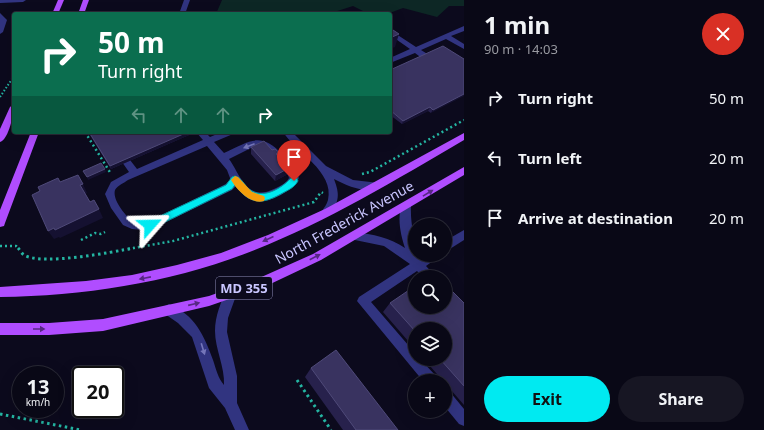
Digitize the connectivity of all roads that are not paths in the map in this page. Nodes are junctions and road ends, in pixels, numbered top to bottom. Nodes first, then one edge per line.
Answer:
1 (23, 0) edge
2 (61, 0) edge
3 (86, 0) edge
4 (187, 0) edge
5 (0, 1) edge
6 (56, 12) edge
7 (82, 12) edge
8 (183, 12) edge
9 (0, 15) edge
10 (464, 28) edge
11 (0, 32) edge
12 (455, 32) junction
13 (392, 36) edge
14 (446, 36) junction
15 (464, 38) edge
16 (464, 47) edge
17 (416, 50) junction
18 (426, 57) edge
19 (392, 60) edge
20 (12, 112) edge
21 (34, 134) edge
22 (202, 134) edge
23 (226, 134) edge
24 (289, 134) edge
25 (464, 136) edge
26 (0, 139) edge
27 (208, 142) junction
28 (222, 158) junction
29 (127, 162) edge
30 (320, 165) junction
31 (464, 171) edge
32 (134, 174) junction
33 (235, 179) junction
34 (376, 186) junction
35 (406, 206) junction
36 (327, 211) junction
37 (0, 223) edge
38 (464, 234) edge
39 (354, 236) junction
40 (452, 242) edge
41 (422, 262) edge
42 (418, 265) junction
43 (423, 270) edge
44 (0, 292) edge
45 (231, 293) junction
46 (169, 310) junction
47 (0, 329) edge
48 (425, 374) edge
49 (230, 403) junction
50 (452, 405) edge
51 (464, 419) edge
52 (242, 430) edge

1 - 5 street
2 - 6 main road
3 - 7 main road
4 - 8 street
9 - 11 street
10 - 12 street
12 - 14 street
12 - 15 street
13 - 17 street
14 - 16 street
14 - 17 street
17 - 18 street
17 - 19 street
20 - 26 main road
21 - 37 main road
22 - 27 street
23 - 27 street
24 - 30 street
25 - 34 main road, North Frederick Avenue / MD 355
27 - 28 street
27 - 32 street
28 - 33 street
33 -> 28 street
29 - 32 street
30 - 34 street
30 - 36 street
35 -> 31 main road, North Frederick Avenue / MD 355
32 - 33 street
34 - 36 main road, North Frederick Avenue / MD 355
35 - 39 main road, North Frederick Avenue / MD 355
35 - 42 street
36 -> 44 main road, North Frederick Avenue / MD 355
38 - 40 street
39 - 42 street
45 -> 39 main road, North Frederick Avenue / MD 355
41 - 42 street
42 - 43 street
42 - 48 street
46 -> 45 main road, North Frederick Avenue / MD 355
45 - 49 street
47 -> 46 main road, North Frederick Avenue / MD 355
46 -> 49 street
49 - 52 street
50 - 51 street

